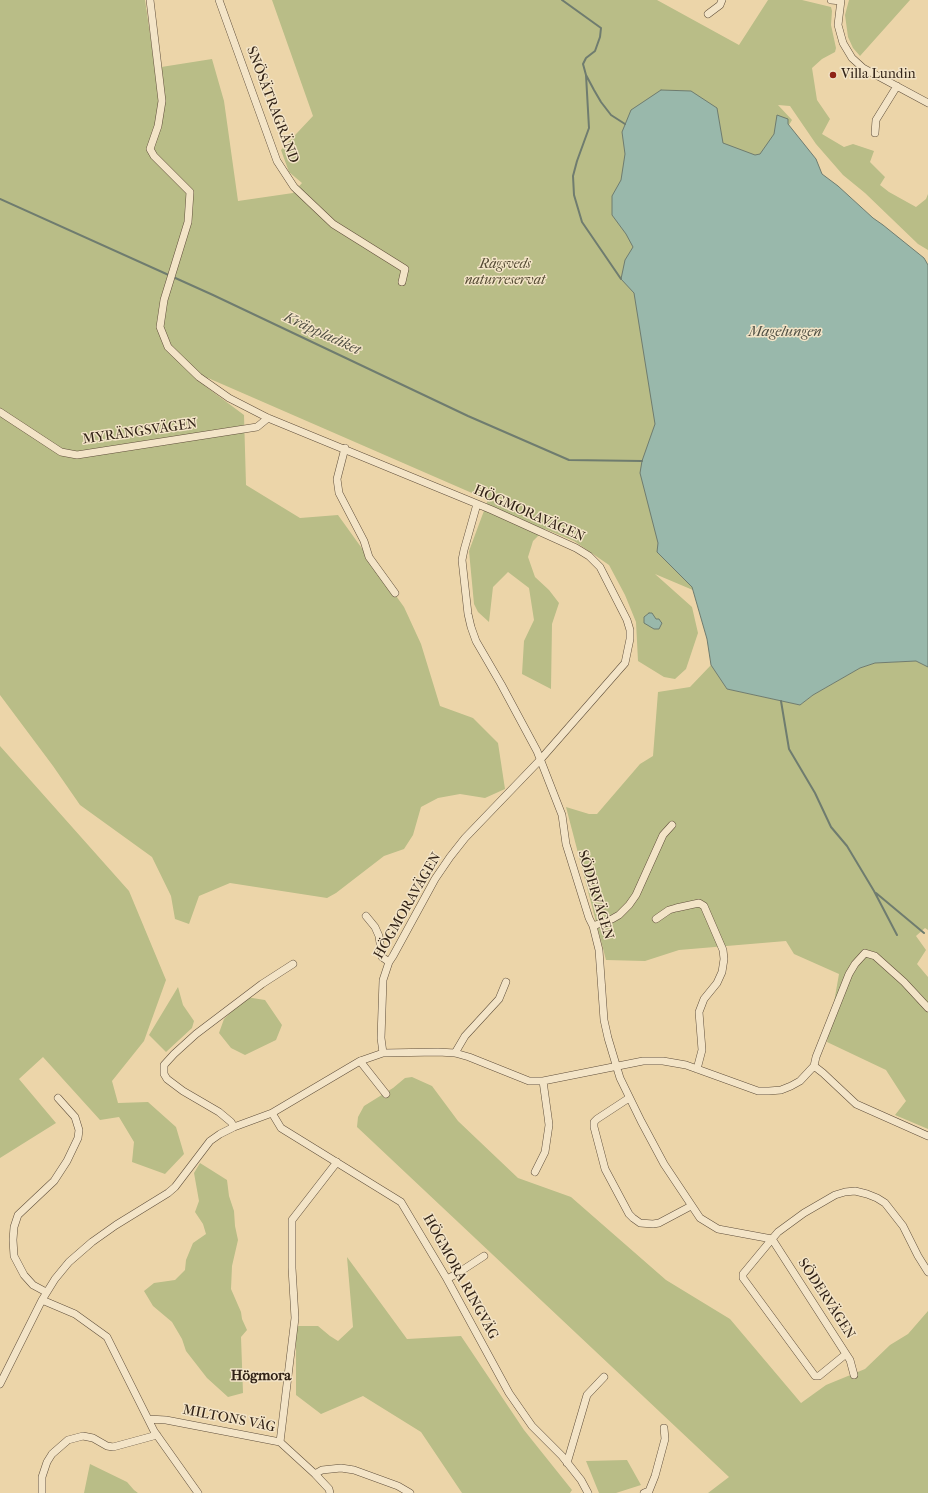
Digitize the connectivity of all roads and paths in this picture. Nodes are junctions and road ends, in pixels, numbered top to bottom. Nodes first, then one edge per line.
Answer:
1 (150, 0) edge
2 (219, 0) edge
3 (722, 0) edge
4 (830, 0) edge
5 (841, 1) edge
6 (708, 14) dead end
7 (897, 86) junction
8 (928, 103) edge
9 (875, 133) dead end
10 (402, 282) dead end
11 (0, 412) edge
12 (268, 418) junction
13 (345, 448) junction
14 (477, 504) junction
15 (395, 593) dead end
16 (540, 760) junction
17 (672, 825) dead end
18 (366, 916) dead end
19 (656, 919) dead end
20 (593, 926) junction
21 (389, 962) junction
22 (293, 964) dead end
23 (506, 982) dead end
24 (928, 1008) edge
25 (383, 1053) junction
26 (455, 1053) junction
27 (360, 1061) junction
28 (617, 1066) junction
29 (814, 1066) junction
30 (697, 1068) junction
31 (543, 1081) junction
32 (386, 1094) dead end
33 (58, 1098) dead end
34 (630, 1098) junction
35 (272, 1113) junction
36 (234, 1127) junction
37 (928, 1136) edge
38 (337, 1162) junction
39 (535, 1172) dead end
40 (691, 1206) junction
41 (772, 1239) junction
42 (484, 1256) dead end
43 (928, 1272) edge
44 (447, 1278) junction
45 (46, 1292) junction
46 (42, 1300) junction
47 (846, 1354) junction
48 (854, 1374) dead end
49 (604, 1377) dead end
50 (0, 1384) edge
51 (149, 1419) junction
52 (664, 1428) dead end
53 (157, 1435) junction
54 (280, 1442) junction
55 (567, 1463) junction
56 (315, 1474) junction
57 (42, 1493) edge
58 (198, 1493) edge
59 (330, 1493) edge
60 (410, 1493) edge
61 (588, 1493) edge
62 (644, 1493) edge

1 - 12 street, HÖGMORAVÄGEN
2 - 10 street, SNÖSÄTRAGRÄND
3 - 6 street
4 - 5 street
5 - 7 street
7 - 8 street
7 - 9 street
11 - 12 street, MYRÄNGSVÄGEN
12 - 13 street, HÖGMORAVÄGEN
13 - 14 street, HÖGMORAVÄGEN
13 - 15 street
14 - 16 street, SÖDERVÄGEN
14 - 16 street, HÖGMORAVÄGEN
16 - 20 street, SÖDERVÄGEN
16 - 21 street, HÖGMORAVÄGEN
17 - 20 street
18 - 21 street
19 - 30 street
20 - 28 street, SÖDERVÄGEN
21 - 25 street, HÖGMORAVÄGEN
22 - 36 street
23 - 26 street
24 - 29 street
25 - 26 street
25 - 27 street
26 - 31 street
27 - 32 street
27 - 35 street
28 - 30 street
28 - 31 street
28 - 34 street, SÖDERVÄGEN
29 - 30 street
29 - 37 street
31 - 39 street
33 - 45 street
34 - 40 street, SÖDERVÄGEN
34 - 40 street
35 - 36 street
35 - 38 street, HÖGMORA RINGVÄG
36 - 45 street
38 - 44 street, HÖGMORA RINGVÄG
38 - 54 street
40 - 41 street, SÖDERVÄGEN
41 - 43 street
41 - 47 street, SÖDERVÄGEN
41 - 47 street
42 - 44 street
44 - 55 street, HÖGMORA RINGVÄG
45 - 46 street
46 - 50 street
46 - 51 street
47 - 48 street, SÖDERVÄGEN
49 - 55 street
51 - 53 street
51 - 54 street, MILTONS VÄG
52 - 62 street
53 - 57 street
53 - 58 street
54 - 56 street, MILTONS VÄG
55 - 61 street, HÖGMORA RINGVÄG
56 - 59 street, MILTONS VÄG
56 - 60 street

